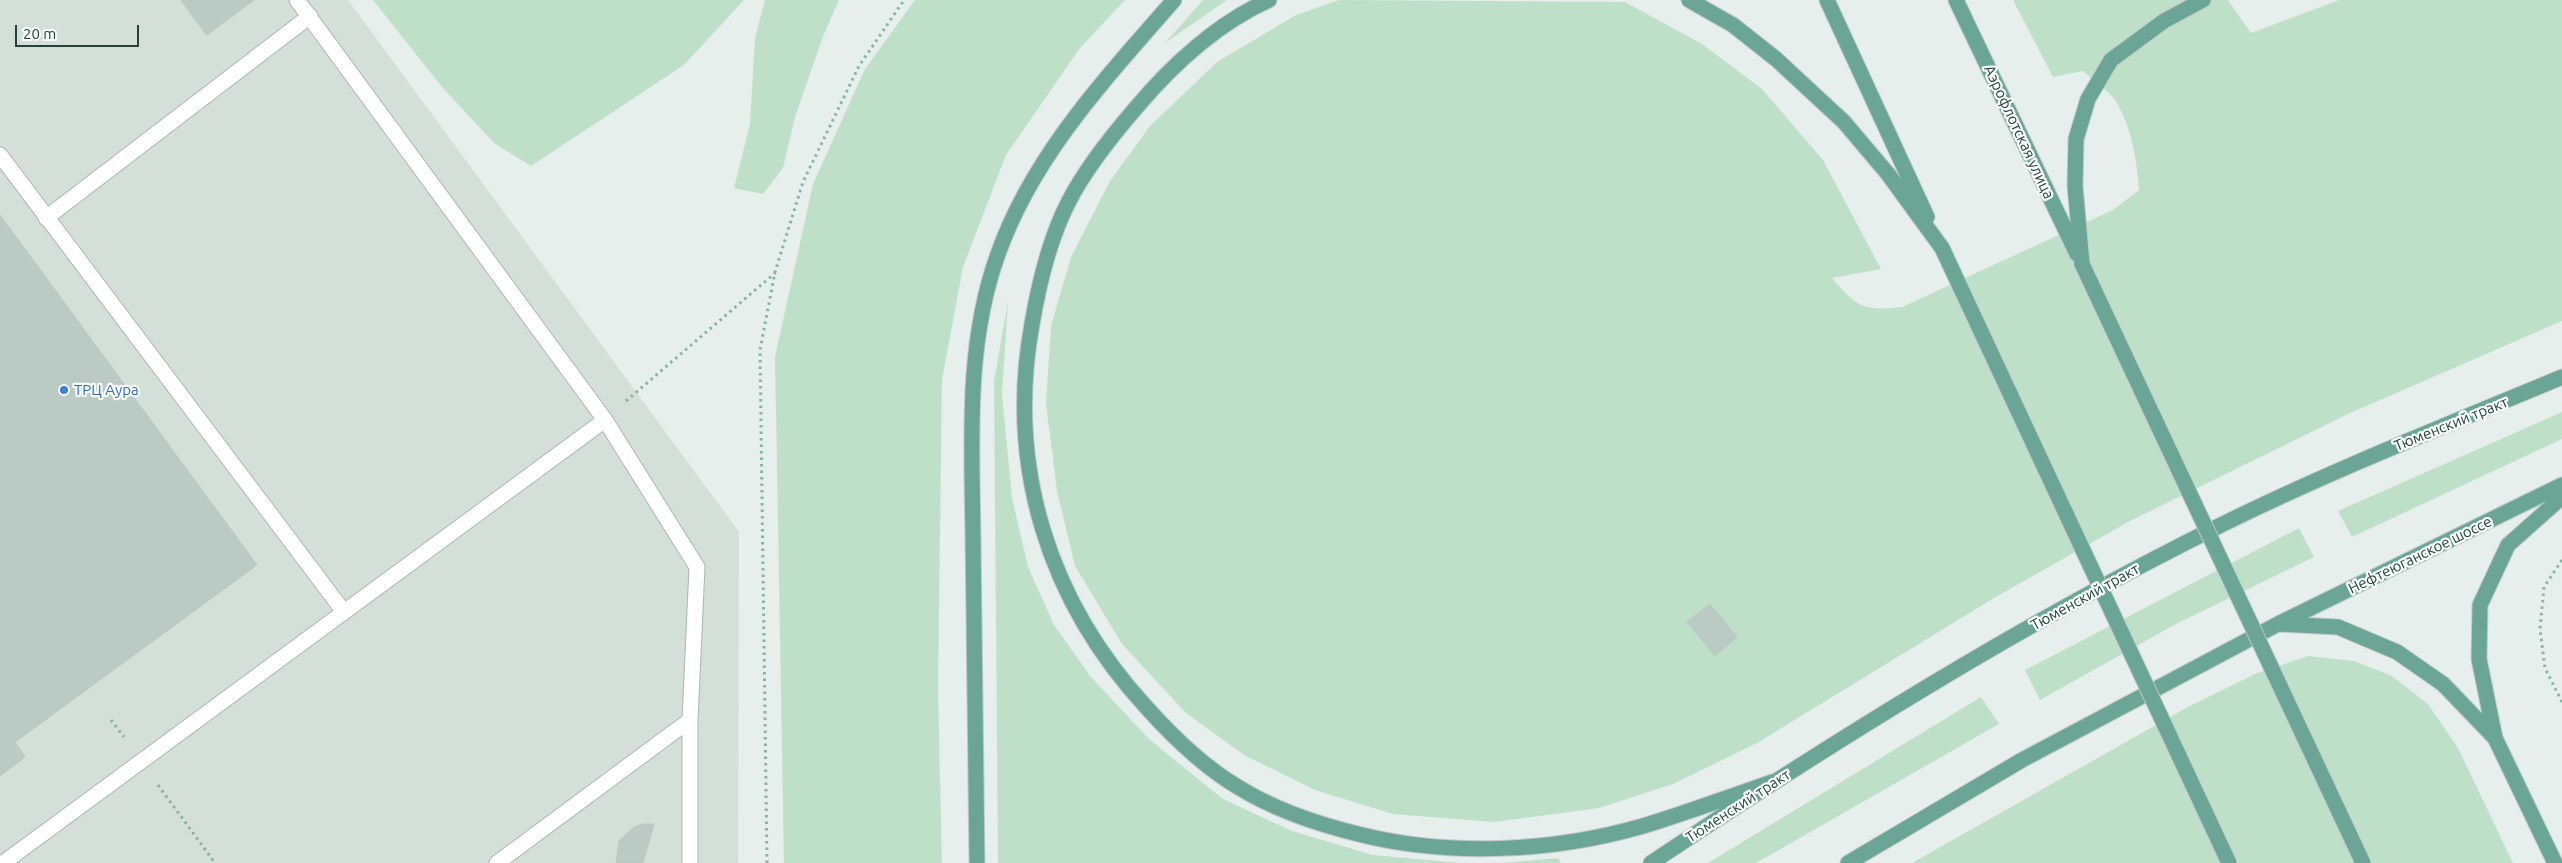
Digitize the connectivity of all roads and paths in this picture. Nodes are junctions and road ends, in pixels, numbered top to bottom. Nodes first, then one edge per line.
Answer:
1 (297, 0) edge
2 (904, 0) edge
3 (1174, 0) edge
4 (1269, 0) edge
5 (1689, 0) edge
6 (1828, 0) edge
7 (1956, 0) edge
8 (2203, 0) edge
9 (310, 16) junction
10 (0, 155) edge
11 (46, 218) junction
12 (1942, 248) junction
13 (2082, 264) junction
14 (775, 272) junction
15 (2562, 376) edge
16 (605, 420) junction
17 (2562, 485) edge
18 (2562, 497) edge
19 (2562, 560) edge
20 (344, 612) junction
21 (2278, 624) junction
22 (2562, 702) edge
23 (111, 720) dead end
24 (690, 720) junction
25 (2495, 738) junction
26 (141, 762) junction
27 (1772, 782) junction
28 (3, 863) edge
29 (216, 863) edge
30 (497, 863) edge
31 (690, 863) edge
32 (767, 863) edge
33 (977, 863) edge
34 (1651, 863) edge
35 (1848, 863) edge
36 (2229, 863) edge
37 (2363, 863) edge
38 (2555, 863) edge

1 - 9 lane
2 - 14 path
3 - 33 main road
4 - 27 main road
5 - 12 main road
6 - 12 main road
7 - 13 main road, Аэрофлотская улица
8 - 13 main road
9 - 11 lane
9 - 16 lane
10 - 11 lane
11 - 20 lane
12 - 36 main road, bridge
13 - 37 main road, Аэрофлотская улица, bridge
14 - 16 path
14 - 32 path
15 - 27 main road, Тюменский тракт
16 - 20 lane
16 - 24 lane
17 - 21 main road, Нефтеюганское шоссе
18 - 25 main road
19 - 22 path
20 - 26 lane
21 - 25 main road
21 - 35 main road
23 - 26 path
24 - 30 lane
24 - 31 lane
25 - 38 main road
26 - 28 lane
26 - 29 path
27 - 34 main road, Тюменский тракт

